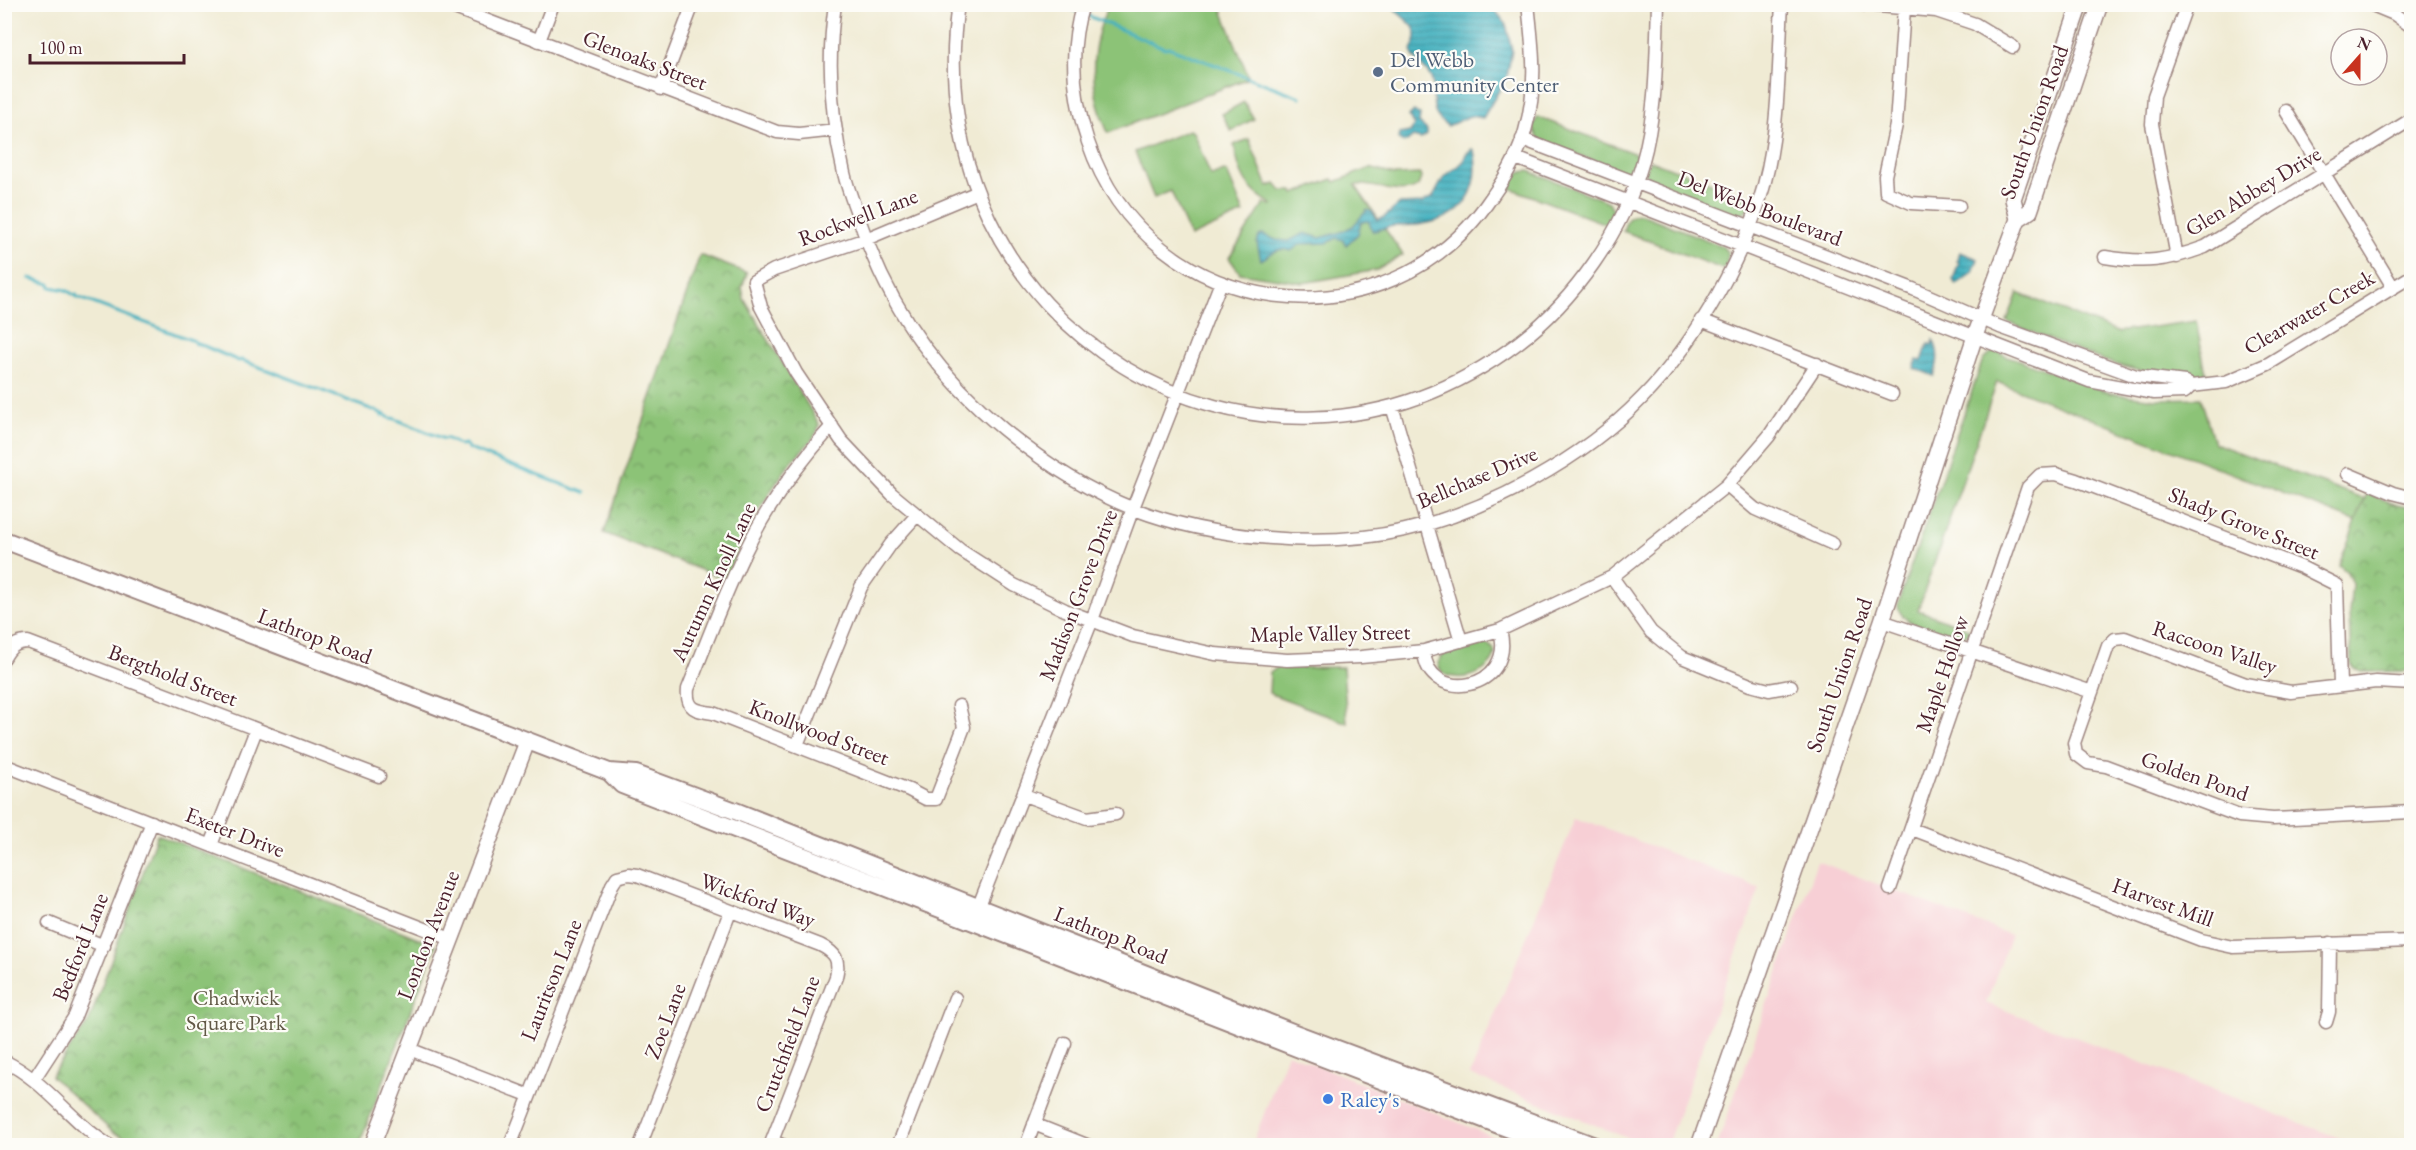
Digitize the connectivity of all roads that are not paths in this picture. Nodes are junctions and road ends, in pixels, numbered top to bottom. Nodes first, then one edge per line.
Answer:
1 (444, 4) edge
2 (553, 4) edge
3 (693, 4) edge
4 (835, 4) edge
5 (958, 4) edge
6 (1083, 4) edge
7 (1528, 4) edge
8 (1658, 4) edge
9 (1782, 4) edge
10 (1856, 4) edge
11 (2080, 4) edge
12 (2100, 4) edge
13 (2187, 4) edge
14 (2370, 4) edge
15 (1904, 8) junction
16 (2412, 27) edge
17 (539, 41) junction
18 (2013, 47) dead end
19 (661, 89) junction
20 (2286, 111) dead end
21 (2412, 119) edge
22 (836, 130) junction
23 (1522, 139) junction
24 (1516, 158) junction
25 (2323, 174) junction
26 (1635, 182) junction
27 (978, 192) junction
28 (1627, 202) junction
29 (1959, 206) dead end
30 (2018, 219) junction
31 (1749, 226) junction
32 (866, 239) junction
33 (1740, 246) junction
34 (2105, 257) dead end
35 (2177, 257) junction
36 (2412, 276) edge
37 (754, 281) joint
38 (1221, 282) junction
39 (2393, 287) junction
40 (1982, 319) junction
41 (1701, 320) junction
42 (1975, 336) junction
43 (1817, 364) junction
44 (2191, 386) junction
45 (1177, 394) junction
46 (1892, 394) dead end
47 (1392, 406) junction
48 (832, 426) junction
49 (2348, 474) dead end
50 (2040, 475) joint
51 (1727, 485) junction
52 (2412, 498) edge
53 (1132, 508) junction
54 (917, 515) junction
55 (1428, 522) junction
56 (4, 540) edge
57 (1833, 544) dead end
58 (1612, 577) junction
59 (1092, 620) junction
60 (1882, 621) junction
61 (1500, 630) junction
62 (1461, 641) junction
63 (1424, 651) junction
64 (1971, 651) junction
65 (4, 658) edge
66 (2412, 684) edge
67 (2340, 685) junction
68 (1791, 686) dead end
69 (2092, 692) junction
70 (688, 703) joint
71 (959, 706) dead end
72 (256, 730) junction
73 (527, 741) junction
74 (797, 745) junction
75 (4, 765) edge
76 (379, 776) dead end
77 (1023, 795) junction
78 (2412, 812) edge
79 (1116, 814) dead end
80 (152, 822) junction
81 (1912, 830) junction
82 (211, 845) junction
83 (663, 885) joint
84 (1890, 889) dead end
85 (730, 912) junction
86 (976, 914) junction
87 (49, 923) dead end
88 (451, 939) junction
89 (2412, 941) edge
90 (2330, 943) junction
91 (104, 946) junction
92 (837, 957) joint
93 (955, 998) dead end
94 (2326, 1022) dead end
95 (1299, 1042) junction
96 (1065, 1043) dead end
97 (410, 1049) junction
98 (4, 1061) edge
99 (34, 1079) junction
100 (528, 1095) junction
101 (1034, 1124) junction
102 (775, 1144) edge
103 (110, 1146) edge
104 (372, 1146) edge
105 (510, 1146) edge
106 (640, 1146) edge
107 (898, 1146) edge
108 (1026, 1146) edge
109 (1089, 1146) edge
110 (1554, 1146) edge
111 (1595, 1146) edge
112 (1699, 1146) edge

1 - 17 street, Glenoaks Street
2 - 17 street
3 - 19 street
4 - 22 street, Bellchase Drive
5 - 27 street
6 - 38 street
7 - 23 street
8 - 26 street
9 - 31 street, Bellchase Drive
10 - 15 street
11 - 30 street, South Union Road
12 - 30 street, South Union Road
13 - 35 street
14 - 16 street
15 - 18 street
15 - 29 street
17 - 19 street, Glenoaks Street
19 - 22 street, Glenoaks Street
20 - 25 street
21 - 25 street, Glen Abbey Drive
22 - 32 street, Bellchase Drive
23 - 24 street
23 - 26 street, Del Webb Boulevard
24 - 28 street, Del Webb Boulevard
24 - 38 street
25 - 35 street, Glen Abbey Drive
25 - 39 street
26 - 28 street
26 - 31 street, Del Webb Boulevard
27 - 32 street, Rockwell Lane
27 - 45 street
28 - 33 street, Del Webb Boulevard
28 - 47 street
30 - 40 street, South Union Road
31 - 33 street, Bellchase Drive
31 - 40 street, Del Webb Boulevard
32 - 37 street, Rockwell Lane
32 - 53 street, Bellchase Drive
33 - 41 street, Bellchase Drive
33 - 42 street, Del Webb Boulevard
34 - 35 street, Glen Abbey Drive
36 - 39 street, Clearwater Creek
37 - 48 street, Maple Valley Street
38 - 45 street, Madison Grove Drive
39 - 44 street, Clearwater Creek
40 - 42 street, South Union Road
40 - 44 street, Clearwater Creek
41 - 43 street
41 - 55 street, Bellchase Drive
42 - 44 street, Clearwater Creek
42 - 60 street, South Union Road
43 - 46 street
43 - 51 street, Maple Valley Street
45 - 47 street
45 - 53 street, Madison Grove Drive
47 - 55 street
48 - 54 street, Maple Valley Street
48 - 70 street, Autumn Knoll Lane
49 - 52 street
50 - 64 street, Maple Hollow
50 - 67 street, Shady Grove Street
51 - 57 street
51 - 58 street, Maple Valley Street
53 - 55 street, Bellchase Drive
53 - 59 street, Madison Grove Drive
54 - 59 street, Maple Valley Street
54 - 74 street
55 - 62 street
56 - 73 main road, Lathrop Road
58 - 61 street, Maple Valley Street
58 - 68 street
59 - 63 street, Maple Valley Street
59 - 77 street, Madison Grove Drive
60 - 64 street
60 - 112 street, South Union Road
61 - 62 street, Maple Valley Street
61 - 63 street
62 - 63 street, Maple Valley Street
64 - 69 street
64 - 81 street, Maple Hollow
65 - 72 street, Bergthold Street
66 - 67 street, Raccoon Valley
67 - 69 street, Raccoon Valley
69 - 78 street, Golden Pond
70 - 74 street, Knollwood Street
71 - 74 street, Knollwood Street
72 - 76 street, Bergthold Street
72 - 82 street
73 - 86 main road, Lathrop Road
73 - 88 street, London Avenue
75 - 80 street, Exeter Drive
77 - 79 street
77 - 86 street, Madison Grove Drive
80 - 82 street, Exeter Drive
80 - 91 street, Bedford Lane
81 - 84 street, Maple Hollow
81 - 90 street, Harvest Mill
82 - 88 street, Exeter Drive
83 - 85 street, Wickford Way
83 - 100 street, Lauritson Lane
85 - 92 street, Wickford Way
85 - 106 street, Zoe Lane
86 - 95 main road, Lathrop Road
87 - 91 street
88 - 97 street, London Avenue
89 - 90 street, Harvest Mill
90 - 94 street
91 - 99 street, Bedford Lane
92 - 102 street, Crutchfield Lane
93 - 107 street
95 - 110 main road, Lathrop Road
95 - 111 main road, Lathrop Road
96 - 101 street
97 - 100 street
97 - 104 street, London Avenue
98 - 99 street
99 - 103 street
100 - 105 street, Lauritson Lane
101 - 108 street
101 - 109 street

